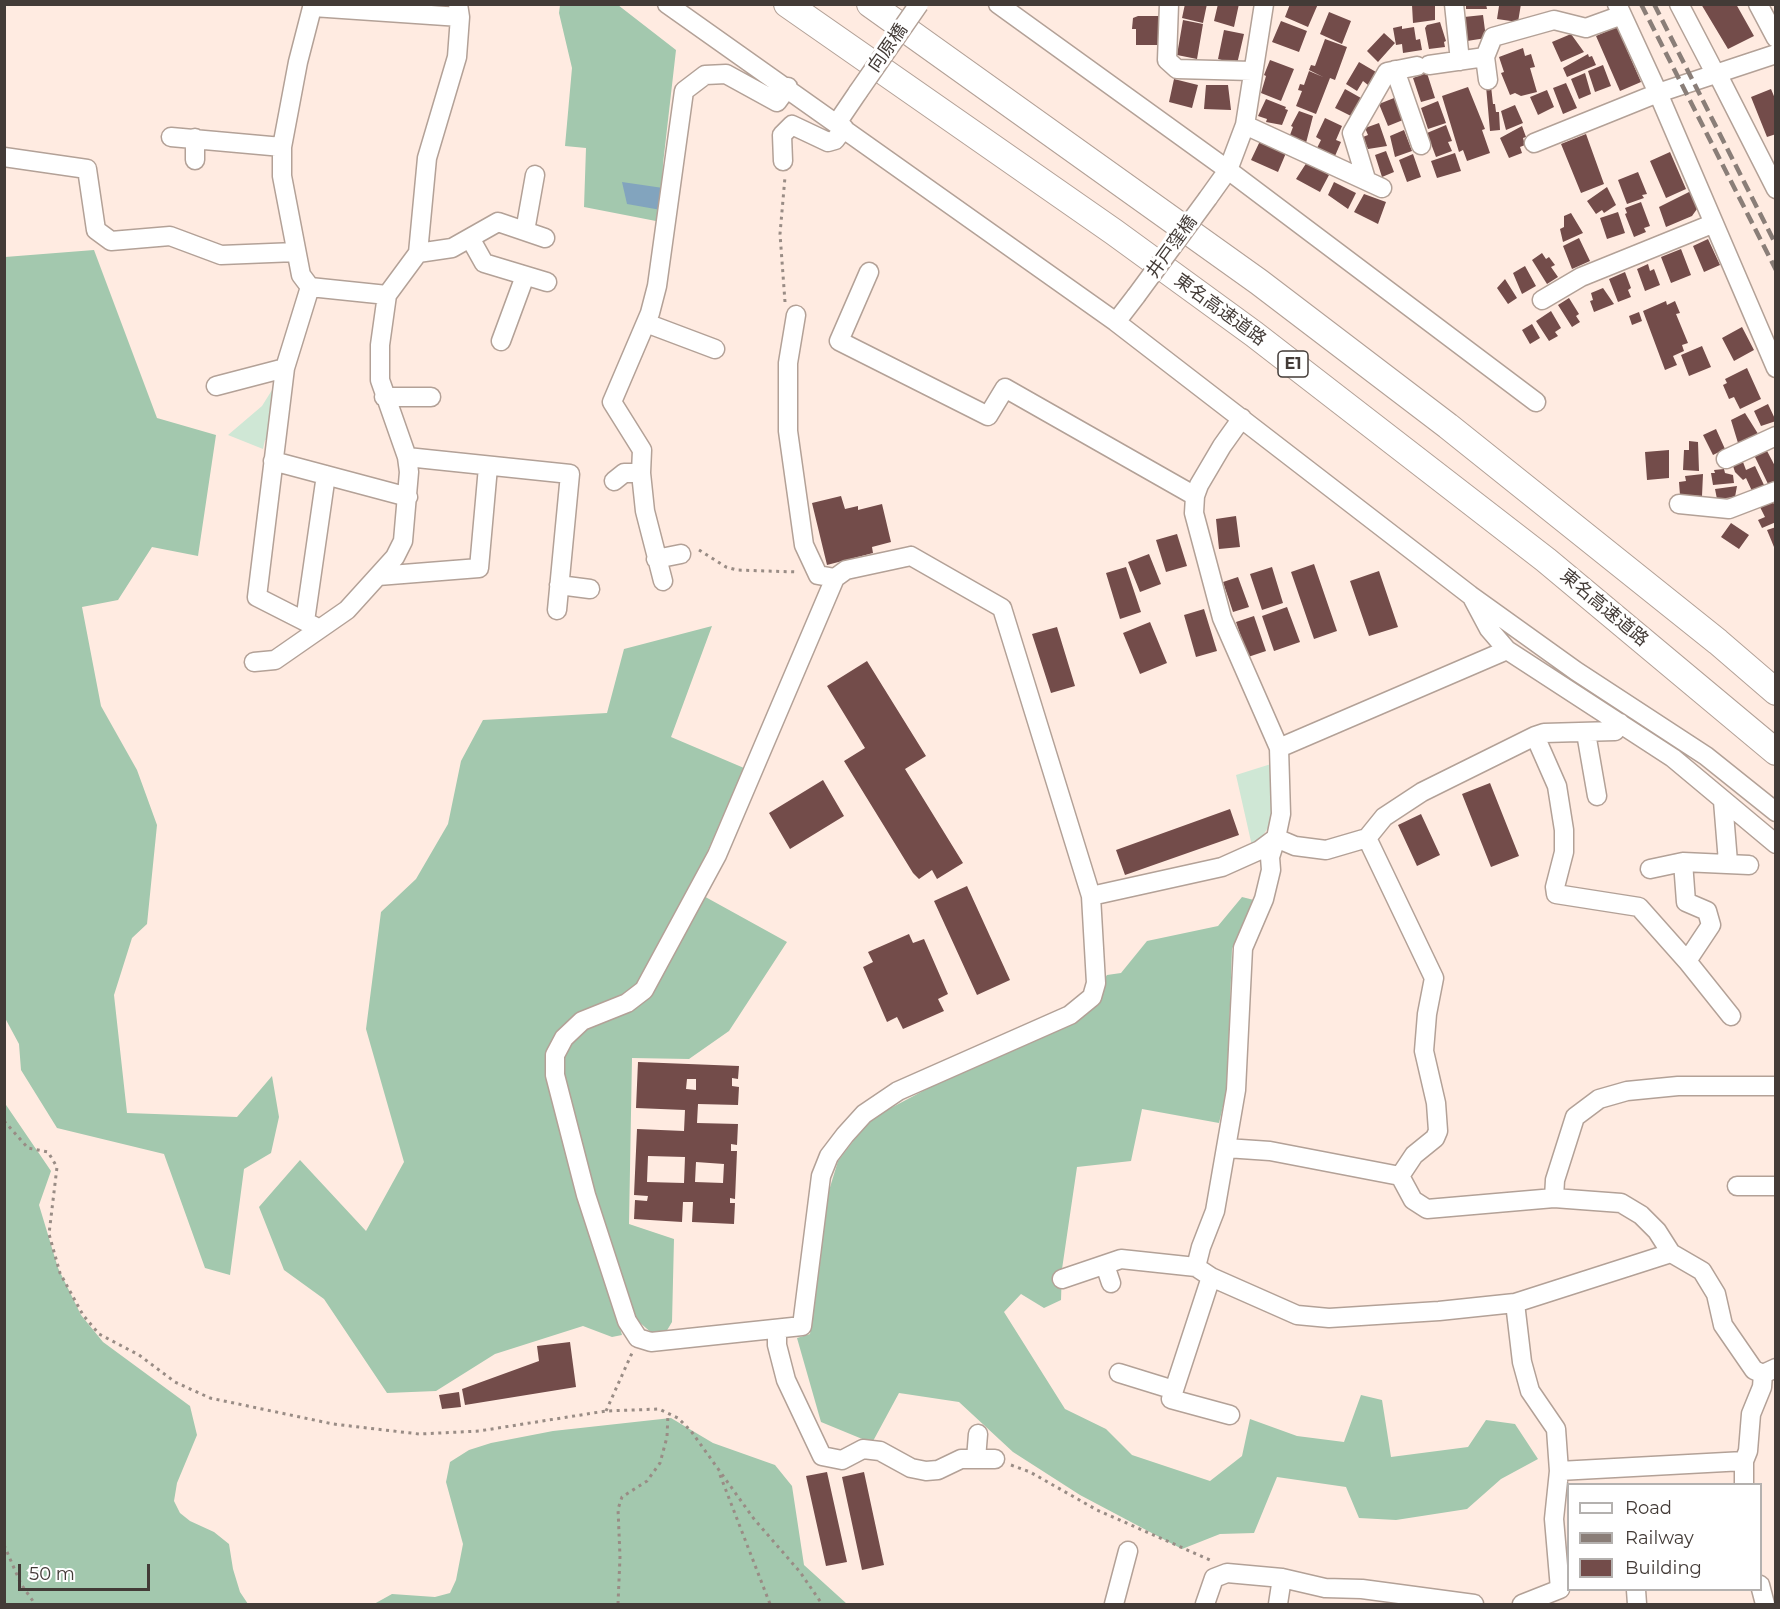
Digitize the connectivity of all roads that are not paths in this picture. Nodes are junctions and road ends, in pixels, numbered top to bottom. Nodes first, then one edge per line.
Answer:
1 (667, 4) edge
2 (787, 4) edge
3 (870, 4) edge
4 (919, 4) edge
5 (998, 4) edge
6 (1170, 4) edge
7 (1264, 4) edge
8 (1454, 4) edge
9 (1678, 4) edge
10 (1758, 4) edge
11 (313, 6) edge
12 (1620, 10) edge
13 (459, 11) edge
14 (1776, 38) edge
15 (1776, 54) edge
16 (1485, 57) junction
17 (1460, 61) junction
18 (1395, 70) junction
19 (1252, 71) junction
20 (1717, 75) junction
21 (1488, 80) dead end
22 (788, 87) junction
23 (1658, 93) junction
24 (840, 125) junction
25 (1245, 125) junction
26 (171, 137) dead end
27 (195, 138) junction
28 (1534, 143) dead end
29 (1421, 145) dead end
30 (282, 147) junction
31 (4, 157) edge
32 (195, 160) dead end
33 (784, 168) road end
34 (1228, 170) junction
35 (536, 176) dead end
36 (1776, 189) edge
37 (1712, 224) junction
38 (525, 231) junction
39 (471, 238) junction
40 (545, 238) dead end
41 (296, 252) junction
42 (418, 253) junction
43 (869, 272) dead end
44 (525, 276) junction
45 (546, 282) dead end
46 (310, 287) junction
47 (387, 295) junction
48 (1542, 300) dead end
49 (796, 315) dead end
50 (1116, 321) junction
51 (646, 322) junction
52 (501, 341) dead end
53 (715, 349) dead end
54 (285, 368) junction
55 (1776, 368) edge
56 (216, 386) dead end
57 (384, 397) junction
58 (431, 397) dead end
59 (1536, 402) dead end
60 (1242, 418) junction
61 (1776, 436) edge
62 (407, 457) junction
63 (1726, 459) dead end
64 (273, 461) junction
65 (488, 467) junction
66 (641, 473) junction
67 (326, 475) junction
68 (614, 481) dead end
69 (1776, 491) edge
70 (1195, 496) junction
71 (408, 497) junction
72 (1679, 504) dead end
73 (681, 554) dead end
74 (656, 559) junction
75 (378, 576) junction
76 (835, 578) junction
77 (663, 581) dead end
78 (559, 585) junction
79 (590, 589) dead end
80 (1470, 595) junction
81 (557, 610) dead end
82 (311, 625) junction
83 (1507, 650) junction
84 (254, 662) dead end
85 (1776, 692) edge
86 (1620, 723) junction
87 (1586, 733) junction
88 (1535, 736) junction
89 (1279, 748) junction
90 (1776, 752) edge
91 (1597, 796) dead end
92 (1723, 801) junction
93 (1776, 812) edge
94 (1276, 838) junction
95 (1367, 838) junction
96 (1776, 844) edge
97 (1683, 862) junction
98 (1728, 862) junction
99 (1749, 865) dead end
100 (1650, 869) dead end
101 (1091, 896) junction
102 (1688, 961) junction
103 (1731, 1016) dead end
104 (1776, 1086) edge
105 (1226, 1148) junction
106 (1400, 1176) junction
107 (1737, 1186) dead end
108 (1775, 1187) edge
109 (1554, 1198) junction
110 (1671, 1253) junction
111 (1105, 1265) junction
112 (1203, 1272) junction
113 (1062, 1279) dead end
114 (1111, 1283) dead end
115 (1515, 1303) junction
116 (777, 1329) junction
117 (1769, 1371) edge
118 (1119, 1373) dead end
119 (1174, 1389) junction
120 (1230, 1415) dead end
121 (978, 1434) dead end
122 (1744, 1461) junction
123 (1559, 1471) junction
124 (1631, 1476) edge
125 (1744, 1483) edge
126 (1128, 1551) dead end
127 (1282, 1578) junction
128 (1762, 1590) edge
129 (1361, 1597) edge
130 (1455, 1603) edge
131 (1114, 1605) edge
132 (1205, 1605) edge
133 (1278, 1605) edge
134 (1474, 1605) edge
135 (1522, 1605) edge
136 (1765, 1605) edge

1 - 22 street
2 - 90 highway, 東名高速道路 / E1
3 - 85 highway, E1
4 - 24 street, 向原橋, bridge
5 - 34 street
6 - 19 street
7 - 19 street, 井戸窪橋
8 - 17 street
9 - 20 street
10 - 14 street
11 - 13 street
11 - 30 street
12 - 16 street
12 - 23 street
13 - 42 street
15 - 20 street
16 - 17 street
16 - 21 street
17 - 18 street
18 - 25 street
18 - 29 street
19 - 25 street, 井戸窪橋
20 - 23 street
20 - 36 street
22 - 24 street
22 - 51 street
23 - 28 street
23 - 37 street
24 - 33 street
24 - 50 street
25 - 34 street, 井戸窪橋
26 - 27 street
27 - 30 street
27 - 32 street
30 - 41 street
31 - 41 street
34 - 50 street, 井戸窪橋, bridge
34 - 59 street
35 - 38 street
37 - 48 street
37 - 55 street
38 - 39 street
38 - 40 street
39 - 42 street
39 - 44 street
41 - 46 street
42 - 47 street
43 - 70 street
44 - 45 street
44 - 52 street
46 - 47 street
46 - 54 street
47 - 57 street
49 - 76 street
50 - 60 street
51 - 53 street
51 - 66 street
54 - 56 street
54 - 64 street
57 - 58 street
57 - 62 street
60 - 70 street
60 - 80 street
61 - 63 street
62 - 65 street
62 - 71 street
64 - 67 street
64 - 82 street
65 - 75 street
65 - 78 street
66 - 68 street
66 - 74 street
67 - 71 street
67 - 82 street
69 - 72 street
70 - 89 street
71 - 75 street
73 - 74 street
74 - 77 street
75 - 82 street
76 - 101 street
76 - 116 street
78 - 79 street
78 - 81 street
80 - 83 street
80 - 93 street
82 - 84 street
83 - 86 street
83 - 89 street
86 - 87 street
86 - 92 street
87 - 88 street
87 - 91 street
88 - 95 street
88 - 102 street
89 - 94 street
92 - 96 street
92 - 98 street
94 - 95 street
94 - 101 street
94 - 105 street
95 - 106 street
97 - 98 street
97 - 100 street
97 - 102 street
98 - 99 street
101 - 116 street
102 - 103 street
104 - 109 street
105 - 106 street
105 - 112 street
106 - 109 street
107 - 108 street
109 - 110 street
110 - 115 street
110 - 117 street
111 - 112 street
111 - 113 street
111 - 114 street
112 - 115 street
112 - 119 street
115 - 123 street
116 - 121 street
117 - 122 street
118 - 119 street
119 - 120 street
122 - 124 street
122 - 125 street
123 - 124 street
123 - 135 street
126 - 131 street
127 - 129 street
127 - 132 street
127 - 133 street
128 - 136 street
129 - 130 street
130 - 134 street

